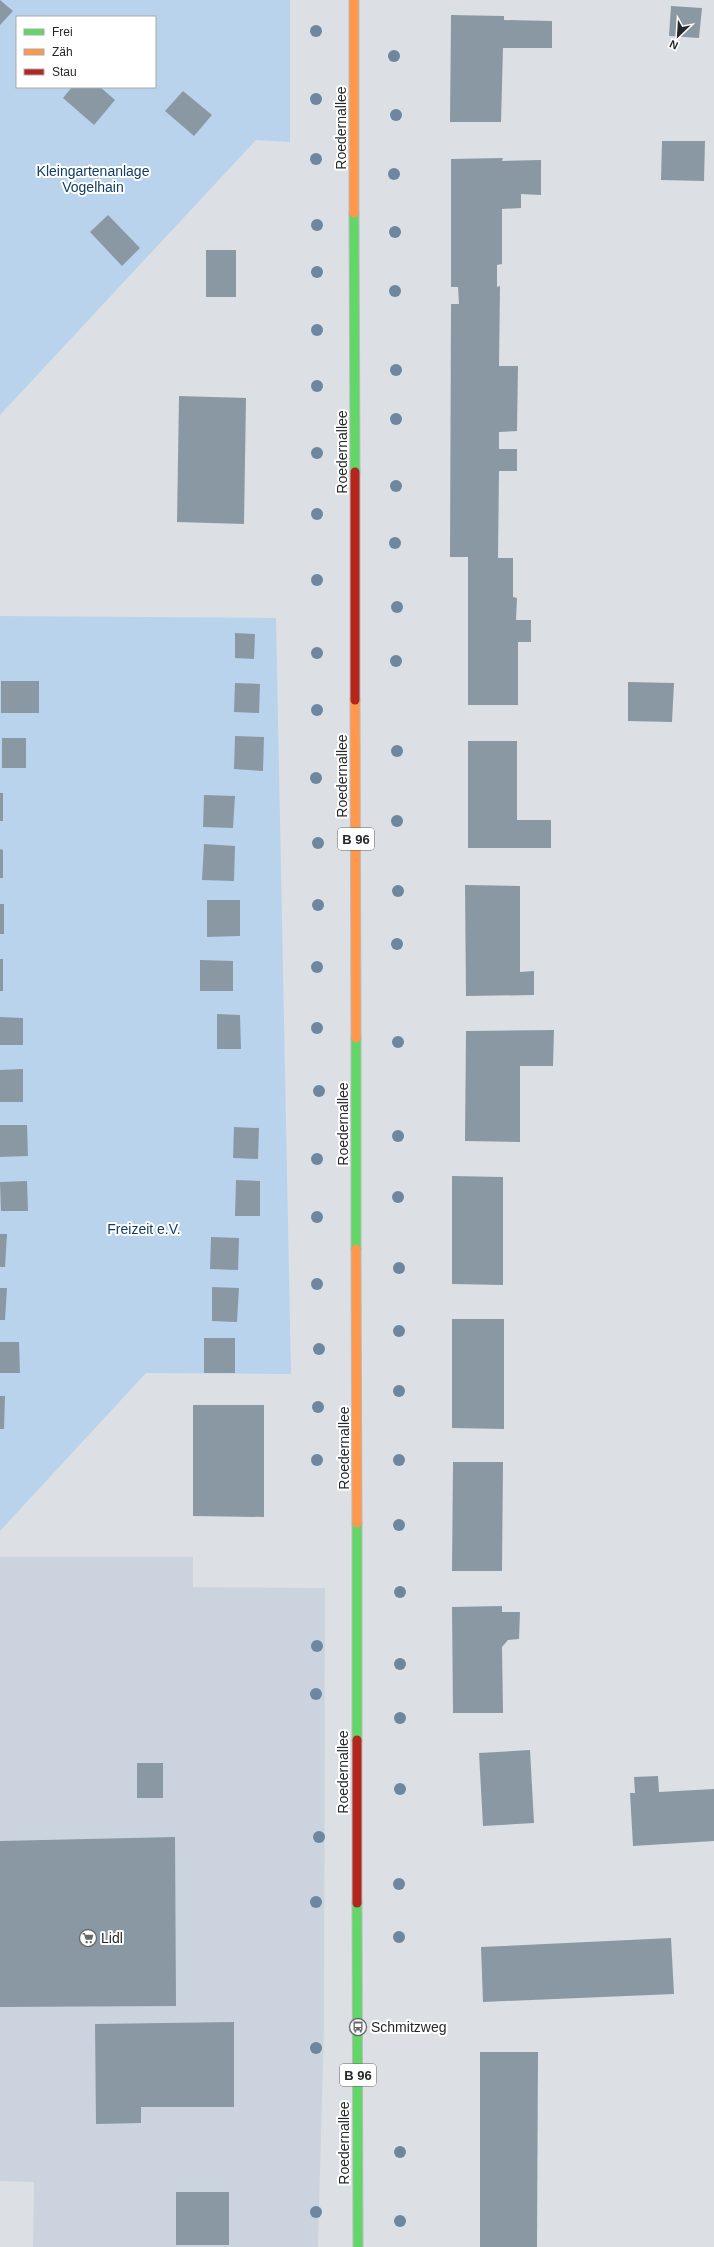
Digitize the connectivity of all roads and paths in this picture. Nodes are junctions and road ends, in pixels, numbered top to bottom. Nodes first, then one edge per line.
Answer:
1 (354, 0) edge
2 (358, 2247) edge

1 - 2 main road, Roedernallee / B 96

